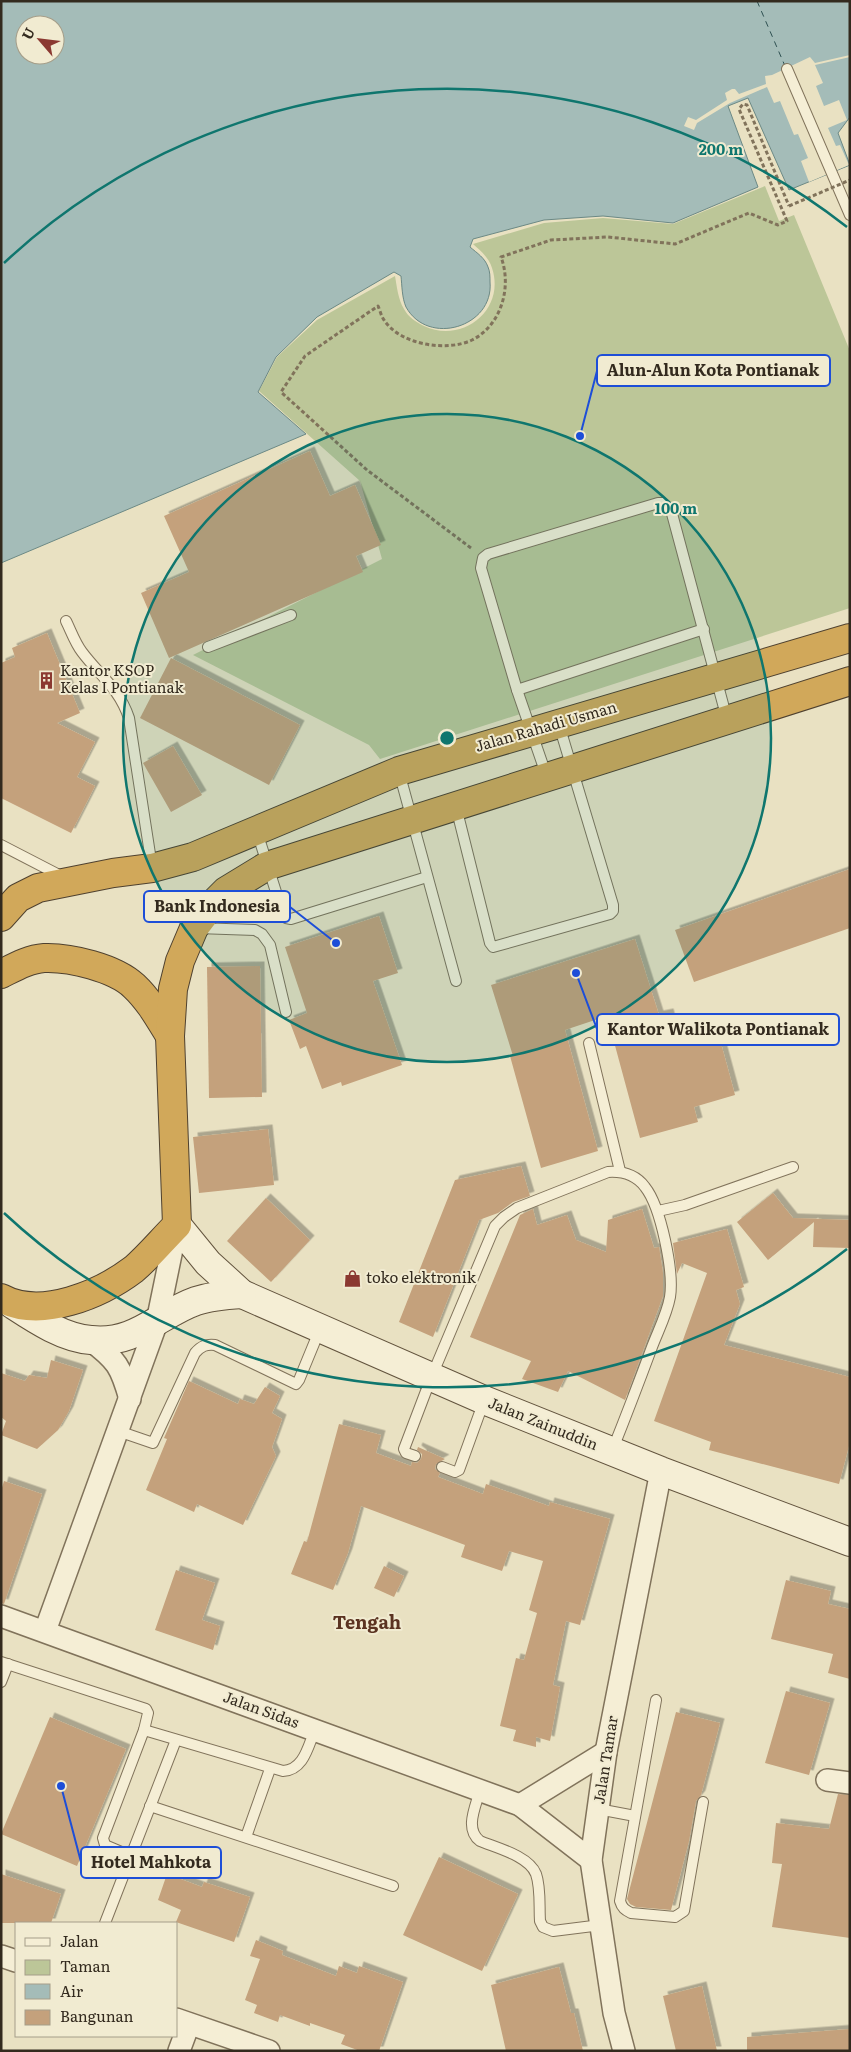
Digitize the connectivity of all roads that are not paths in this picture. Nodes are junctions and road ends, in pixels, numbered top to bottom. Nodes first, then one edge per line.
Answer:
1 (786, 69) dead end
2 (850, 215) edge
3 (292, 615) dead end
4 (66, 621) dead end
5 (704, 629) junction
6 (850, 638) edge
7 (208, 647) dead end
8 (717, 677) junction
9 (850, 681) edge
10 (517, 690) junction
11 (728, 720) junction
12 (558, 724) junction
13 (531, 732) junction
14 (573, 769) junction
15 (399, 771) junction
16 (546, 777) junction
17 (456, 806) junction
18 (413, 820) junction
19 (256, 829) junction
20 (1, 845) edge
21 (267, 866) junction
22 (152, 868) junction
23 (427, 877) junction
24 (71, 881) junction
25 (1, 917) edge
26 (194, 928) junction
27 (1, 974) edge
28 (456, 981) dead end
29 (286, 1012) dead end
30 (170, 1036) junction
31 (589, 1044) dead end
32 (793, 1167) dead end
33 (620, 1171) junction
34 (658, 1211) junction
35 (177, 1225) junction
36 (242, 1294) junction
37 (7, 1301) edge
38 (157, 1322) junction
39 (320, 1329) junction
40 (90, 1340) junction
41 (431, 1378) junction
42 (130, 1399) junction
43 (484, 1400) junction
44 (118, 1431) junction
45 (612, 1452) junction
46 (415, 1456) dead end
47 (442, 1467) dead end
48 (661, 1471) junction
49 (850, 1542) edge
50 (1, 1616) edge
51 (45, 1631) junction
52 (5, 1663) edge
53 (1, 1682) edge
54 (656, 1700) dead end
55 (144, 1730) junction
56 (315, 1730) junction
57 (176, 1740) junction
58 (606, 1752) junction
59 (270, 1769) junction
60 (827, 1780) dead end
61 (850, 1783) edge
62 (480, 1790) junction
63 (703, 1802) dead end
64 (520, 1805) junction
65 (150, 1806) junction
66 (598, 1809) junction
67 (635, 1816) junction
68 (246, 1837) junction
69 (131, 1856) junction
70 (591, 1860) junction
71 (393, 1886) dead end
72 (105, 1922) edge
73 (601, 1925) junction
74 (1, 1956) edge
75 (15, 1961) edge
76 (182, 2022) edge
77 (179, 2051) edge
78 (270, 2051) edge
79 (624, 2051) edge

1 - 2 lane
3 - 7 lane
4 - 22 lane
5 - 8 lane
5 - 10 lane
5 - 10 lane
6 - 8 highway, Jalan Rahadi Usman
8 - 11 lane
8 - 12 highway, Jalan Rahadi Usman
9 - 11 highway
10 - 13 lane
11 - 14 highway
12 - 13 highway, Jalan Rahadi Usman
12 - 14 lane
13 - 15 highway, Jalan Rahadi Usman
13 - 16 lane
14 - 16 highway
14 - 17 lane
15 - 18 lane
15 - 19 highway, Jalan Rahadi Usman
16 - 17 highway
17 - 18 highway
18 - 21 highway
18 - 23 lane
19 - 21 lane
19 - 22 highway, Jalan Rahadi Usman
20 - 24 lane
21 - 23 lane
21 - 26 highway
22 - 24 highway, Jalan Rahadi Usman
23 - 28 lane
24 - 25 highway, Jalan Rahadi Usman
26 - 29 lane
26 - 30 highway
27 - 30 highway
30 - 35 highway
31 - 33 lane
32 - 34 lane
33 - 34 lane
33 - 41 lane
34 - 45 lane
35 - 36 street, Jalan Zainuddin
35 - 37 highway
35 - 38 street
36 - 38 street, Jalan Zainuddin
36 - 39 street, Jalan Zainuddin
37 - 40 street, Jalan Zainuddin
38 - 40 street, Jalan Zainuddin
38 - 42 street
39 - 41 street, Jalan Zainuddin
39 - 44 lane
40 - 42 street
41 - 43 street, Jalan Zainuddin
41 - 46 lane
42 - 44 street
43 - 45 street, Jalan Zainuddin
43 - 47 lane
44 - 51 street
45 - 48 street, Jalan Zainuddin
48 - 49 street, Jalan Zainuddin
48 - 58 street, Jalan Tamar
50 - 51 street, Jalan Sidas
51 - 56 street, Jalan Sidas
52 - 53 lane
52 - 55 lane
54 - 67 lane
55 - 57 lane
55 - 69 lane
56 - 59 lane
56 - 62 street, Jalan Sidas
57 - 59 lane
57 - 65 lane
58 - 64 street
58 - 66 street, Jalan Tamar
59 - 68 lane
60 - 61 street
62 - 64 street, Jalan Sidas
62 - 73 lane
63 - 67 lane
64 - 70 street, Jalan Sidas
65 - 68 lane
65 - 69 lane
66 - 67 lane
66 - 70 street, Jalan Tamar
68 - 71 lane
69 - 72 lane
70 - 73 street, Jalan Tamar
73 - 79 street, Jalan Tamar
74 - 75 street
76 - 77 street
76 - 78 street

